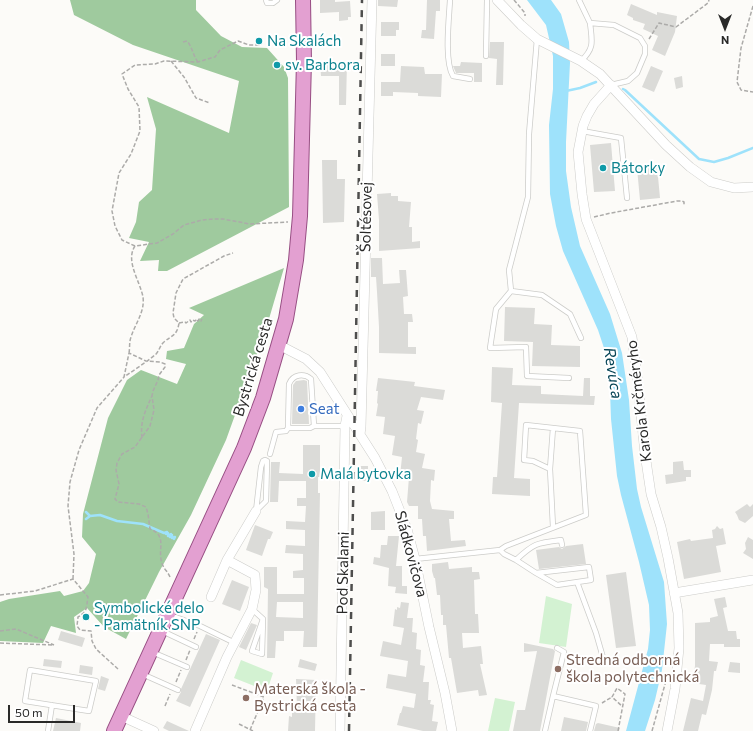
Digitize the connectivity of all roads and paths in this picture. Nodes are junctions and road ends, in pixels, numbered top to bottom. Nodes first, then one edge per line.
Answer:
1 (266, 0) edge
2 (277, 0) edge
3 (303, 0) edge
4 (372, 0) edge
5 (450, 0) edge
6 (487, 0) edge
7 (497, 0) edge
8 (579, 0) edge
9 (709, 0) edge
10 (753, 6) edge
11 (590, 23) junction
12 (537, 39) junction
13 (184, 42) dead end
14 (259, 42) dead end
15 (646, 45) dead end
16 (486, 56) dead end
17 (171, 61) junction
18 (581, 61) junction
19 (198, 62) junction
20 (470, 79) dead end
21 (611, 85) junction
22 (753, 92) edge
23 (210, 103) dead end
24 (582, 131) junction
25 (753, 187) edge
26 (627, 198) dead end
27 (684, 206) dead end
28 (586, 219) junction
29 (292, 222) dead end
30 (135, 246) junction
31 (233, 253) dead end
32 (511, 291) junction
33 (202, 319) dead end
34 (179, 323) junction
35 (581, 338) dead end
36 (279, 345) junction
37 (129, 353) junction
38 (146, 361) junction
39 (124, 377) junction
40 (569, 378) dead end
41 (152, 396) junction
42 (347, 416) junction
43 (314, 426) junction
44 (346, 426) junction
45 (288, 428) junction
46 (553, 428) junction
47 (360, 434) junction
48 (142, 438) junction
49 (270, 454) dead end
50 (550, 469) junction
51 (256, 511) junction
52 (553, 527) junction
53 (562, 545) dead end
54 (500, 550) junction
55 (415, 559) junction
56 (227, 560) junction
57 (516, 560) junction
58 (536, 574) junction
59 (170, 577) dead end
60 (73, 579) junction
61 (753, 580) edge
62 (576, 582) junction
63 (674, 593) junction
64 (0, 594) edge
65 (211, 597) dead end
66 (252, 609) junction
67 (168, 614) junction
68 (262, 619) junction
69 (160, 630) junction
70 (0, 631) edge
71 (0, 643) edge
72 (235, 643) junction
73 (196, 647) dead end
74 (558, 648) dead end
75 (150, 652) junction
76 (604, 661) dead end
77 (188, 667) dead end
78 (118, 669) dead end
79 (140, 673) junction
80 (668, 673) dead end
81 (232, 685) dead end
82 (178, 690) dead end
83 (553, 696) junction
84 (612, 697) junction
85 (52, 705) junction
86 (596, 706) junction
87 (623, 707) junction
88 (121, 716) junction
89 (239, 724) dead end
90 (250, 730) junction
91 (48, 731) edge
92 (114, 731) edge
93 (154, 731) edge
94 (195, 731) edge
95 (253, 731) edge
96 (340, 731) edge
97 (452, 731) edge
98 (545, 731) edge
99 (590, 731) edge
100 (618, 731) edge
101 (652, 731) edge
102 (667, 731) edge

1 - 2 lane
3 - 36 main road, Bystrická cesta
4 - 47 street, Šoltésovej
5 - 20 lane
6 - 16 lane
7 - 12 street
8 - 11 lane
9 - 15 path
10 - 22 path
11 - 18 lane
11 - 21 lane
12 - 18 street
12 - 32 lane
13 - 19 path
14 - 19 path
17 - 19 path
17 - 23 path
17 - 30 path
18 - 21 street
21 - 24 street, Karola Krčméryho
21 - 25 street
24 - 26 lane
24 - 28 street, Karola Krčméryho
27 - 28 path
28 - 63 street, Karola Krčméryho
29 - 30 path
30 - 37 path
31 - 34 path
32 - 35 lane
32 - 40 lane
33 - 34 path
34 - 38 path
36 - 42 street, Sládkovičova
36 - 67 main road, Bystrická cesta
37 - 38 path
37 - 39 path
38 - 39 path
38 - 41 path
39 - 60 path
41 - 48 path
41 - 48 path
42 - 44 street, Pod Skalami
42 - 47 street, Sládkovičova
43 - 44 lane
43 - 45 lane
43 - 45 lane
44 - 96 street, Pod Skalami
45 - 49 lane
46 - 50 lane
46 - 50 lane
46 - 52 lane
47 - 55 street, Sládkovičova
48 - 59 path
50 - 52 lane
51 - 51 lane
51 - 56 street
52 - 54 lane
53 - 57 lane
54 - 55 lane
54 - 57 lane
55 - 97 street, Sládkovičova
56 - 65 street
56 - 66 street
57 - 58 lane
58 - 62 lane
58 - 62 lane
60 - 64 path
60 - 78 path
61 - 63 street
62 - 76 lane
63 - 102 street, Karola Krčméryho
66 - 68 lane
66 - 72 street
67 - 69 main road, Bystrická cesta
67 - 72 lane
68 - 68 lane
69 - 73 lane
69 - 75 main road, Bystrická cesta
70 - 71 path
72 - 94 street
74 - 83 lane
75 - 77 lane
75 - 79 main road, Bystrická cesta
79 - 82 lane
79 - 88 main road, Bystrická cesta
80 - 101 path
81 - 90 path
83 - 86 lane
83 - 98 lane
84 - 86 path
84 - 87 path
84 - 87 path
85 - 85 lane
85 - 91 lane
86 - 99 lane
87 - 100 path
88 - 92 main road, Bystrická cesta
88 - 93 street
89 - 90 path
90 - 95 path

